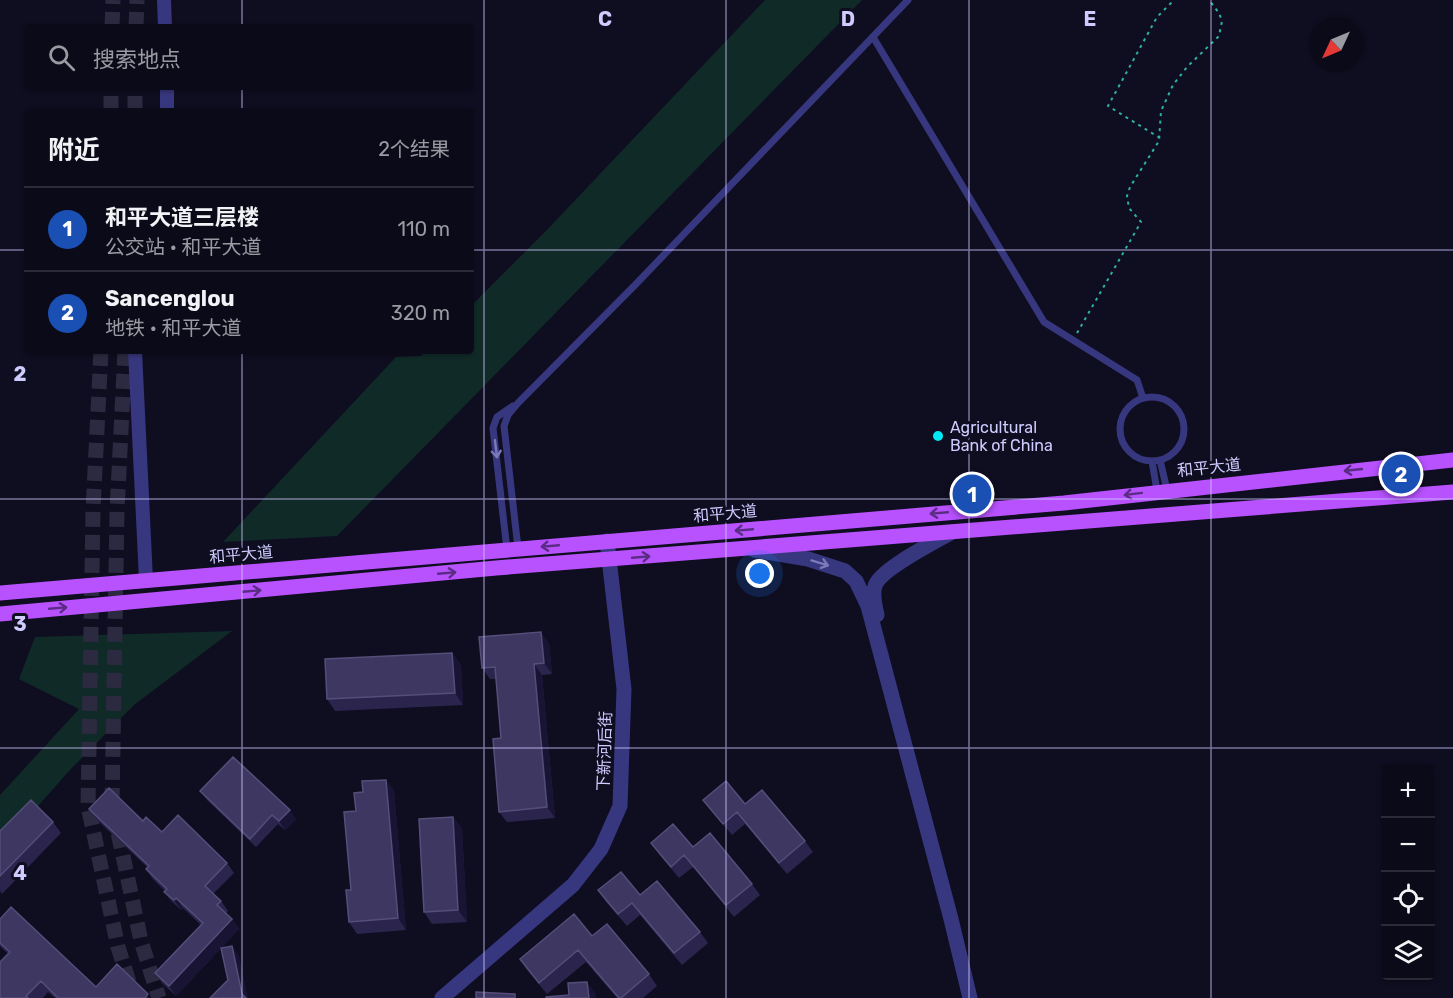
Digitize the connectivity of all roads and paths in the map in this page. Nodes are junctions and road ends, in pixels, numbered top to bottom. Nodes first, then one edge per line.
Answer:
1 (164, 0) edge
2 (908, 0) edge
3 (1174, 0) edge
4 (1209, 0) edge
5 (165, 24) edge
6 (873, 37) junction
7 (166, 90) edge
8 (167, 108) edge
9 (1160, 138) junction
10 (1073, 340) junction
11 (135, 354) edge
12 (1143, 398) junction
13 (1156, 460) junction
14 (1453, 460) edge
15 (1162, 491) junction
16 (1453, 492) edge
17 (952, 532) junction
18 (607, 541) junction
19 (513, 549) junction
20 (742, 549) junction
21 (608, 559) junction
22 (146, 580) junction
23 (0, 593) edge
24 (0, 614) edge
25 (442, 998) edge
26 (970, 998) edge
27 (976, 998) edge

1 - 5 street
2 - 6 lane
3 - 9 path
4 - 9 path
6 - 10 lane
6 - 19 lane
7 - 8 street
9 - 10 path
10 - 12 lane
11 - 22 street
12 - 13 lane
12 - 13 lane
13 - 15 lane
14 -> 15 main road, 和平大道
15 -> 18 main road, 和平大道
16 - 17 main road
17 - 20 main road
17 - 27 street
18 -> 19 main road, 和平大道
18 - 21 street, 下新河后街
19 - 22 main road, 和平大道
21 -> 20 main road
20 -> 26 street
24 -> 21 main road
21 - 25 street, 下新河后街
22 - 23 main road, 和平大道

